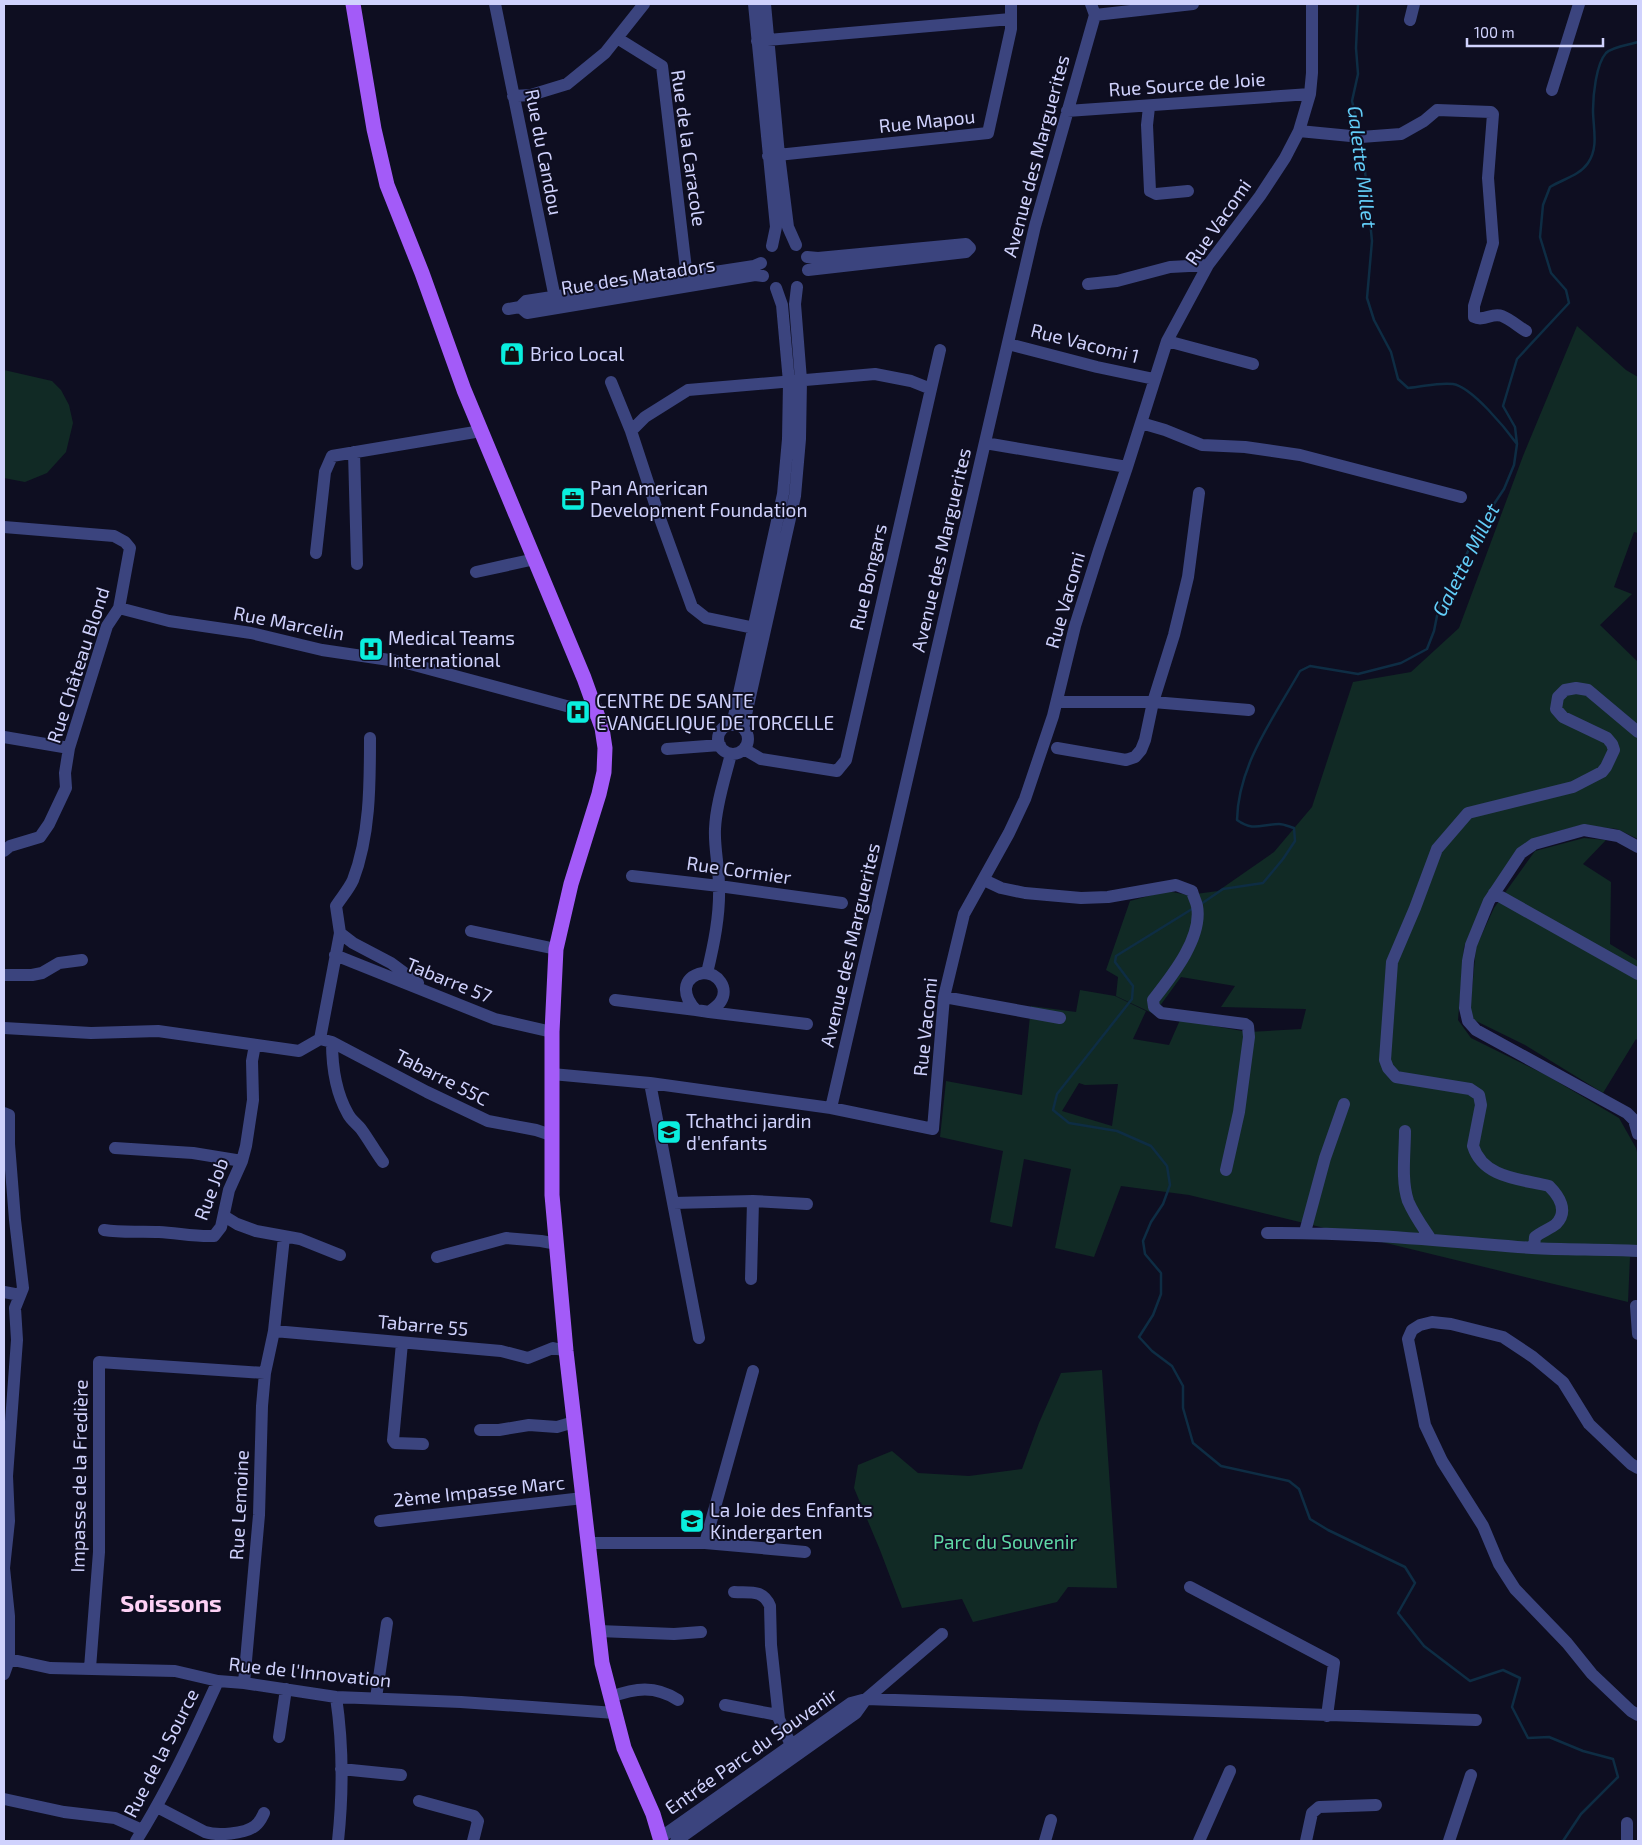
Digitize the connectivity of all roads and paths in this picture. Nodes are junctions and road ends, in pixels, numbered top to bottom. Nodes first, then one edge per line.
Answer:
1 (353, 4) edge
2 (495, 4) edge
3 (644, 4) edge
4 (754, 4) edge
5 (765, 4) edge
6 (1011, 4) edge
7 (1193, 4) edge
8 (1312, 4) edge
9 (1414, 4) edge
10 (1579, 4) edge
11 (1093, 9) edge
12 (1011, 19) junction
13 (1410, 20) dead end
14 (617, 38) junction
15 (762, 41) junction
16 (1552, 90) dead end
17 (1310, 94) junction
18 (513, 96) junction
19 (1149, 107) junction
20 (1067, 111) junction
21 (1299, 131) junction
22 (774, 156) junction
23 (1188, 191) dead end
24 (796, 245) junction
25 (772, 246) junction
26 (808, 264) junction
27 (1208, 265) junction
28 (762, 270) junction
29 (687, 282) junction
30 (1088, 284) dead end
31 (797, 286) junction
32 (776, 288) junction
33 (556, 302) junction
34 (514, 308) dead end
35 (1526, 331) dead end
36 (1167, 341) junction
37 (1008, 344) junction
38 (940, 350) dead end
39 (1254, 364) dead end
40 (1154, 379) junction
41 (795, 381) junction
42 (611, 382) dead end
43 (931, 389) junction
44 (1141, 423) junction
45 (481, 431) junction
46 (631, 431) junction
47 (985, 443) junction
48 (354, 452) junction
49 (1127, 467) junction
50 (1199, 493) dead end
51 (1461, 497) dead end
52 (4, 527) edge
53 (316, 553) dead end
54 (535, 559) junction
55 (357, 564) dead end
56 (476, 572) dead end
57 (119, 608) junction
58 (758, 629) junction
59 (1057, 702) junction
60 (1153, 702) junction
61 (1249, 710) dead end
62 (596, 714) junction
63 (737, 726) junction
64 (1638, 732) edge
65 (4, 737) edge
66 (370, 738) dead end
67 (720, 745) junction
68 (69, 748) junction
69 (1058, 748) dead end
70 (667, 749) dead end
71 (744, 749) junction
72 (731, 754) junction
73 (6, 847) edge
74 (1638, 847) edge
75 (632, 876) dead end
76 (984, 880) junction
77 (719, 886) junction
78 (1494, 893) junction
79 (842, 903) dead end
80 (471, 930) dead end
81 (340, 933) junction
82 (556, 949) junction
83 (335, 954) junction
84 (82, 960) dead end
85 (708, 973) junction
86 (1638, 974) edge
87 (4, 975) edge
88 (430, 992) junction
89 (686, 992) junction
90 (722, 997) junction
91 (944, 997) junction
92 (615, 1000) dead end
93 (673, 1008) junction
94 (702, 1011) junction
95 (730, 1015) junction
96 (1060, 1018) dead end
97 (807, 1024) dead end
98 (5, 1025) edge
99 (552, 1032) junction
100 (326, 1041) junction
101 (255, 1046) junction
102 (552, 1074) junction
103 (650, 1083) junction
104 (1344, 1104) dead end
105 (831, 1108) junction
106 (4, 1113) edge
107 (1405, 1131) dead end
108 (1638, 1134) edge
109 (551, 1135) junction
110 (115, 1148) dead end
111 (242, 1161) junction
112 (383, 1162) dead end
113 (1226, 1170) dead end
114 (753, 1201) junction
115 (673, 1202) junction
116 (807, 1204) dead end
117 (224, 1216) junction
118 (104, 1230) dead end
119 (1267, 1232) dead end
120 (1305, 1232) junction
121 (284, 1237) junction
122 (1430, 1238) junction
123 (557, 1244) junction
124 (1534, 1248) junction
125 (1638, 1251) edge
126 (340, 1255) dead end
127 (437, 1257) dead end
128 (751, 1279) dead end
129 (4, 1292) edge
130 (20, 1295) junction
131 (1636, 1306) dead end
132 (274, 1331) junction
133 (1638, 1334) edge
134 (699, 1338) dead end
135 (402, 1344) junction
136 (566, 1351) junction
137 (753, 1371) dead end
138 (265, 1373) junction
139 (574, 1422) junction
140 (480, 1430) dead end
141 (423, 1444) dead end
142 (1638, 1468) edge
143 (583, 1498) junction
144 (380, 1521) dead end
145 (587, 1543) junction
146 (705, 1543) junction
147 (806, 1552) dead end
148 (1190, 1587) dead end
149 (734, 1592) dead end
150 (387, 1623) dead end
151 (599, 1630) junction
152 (702, 1632) dead end
153 (942, 1634) dead end
154 (6, 1659) edge
155 (90, 1668) junction
156 (4, 1674) edge
157 (218, 1681) junction
158 (244, 1683) junction
159 (286, 1689) junction
160 (336, 1697) junction
161 (610, 1697) junction
162 (376, 1698) junction
163 (866, 1699) junction
164 (678, 1700) dead end
165 (725, 1704) dead end
166 (615, 1713) junction
167 (778, 1715) junction
168 (1638, 1715) edge
169 (1327, 1716) junction
170 (1476, 1720) dead end
171 (279, 1736) dead end
172 (792, 1745) junction
173 (342, 1769) junction
174 (1230, 1771) dead end
175 (401, 1775) dead end
176 (1471, 1775) dead end
177 (4, 1799) edge
178 (419, 1801) dead end
179 (1376, 1805) dead end
180 (157, 1807) junction
181 (264, 1813) dead end
182 (1051, 1820) dead end
183 (1627, 1823) dead end
184 (139, 1836) edge
185 (660, 1840) edge
186 (338, 1841) edge
187 (473, 1841) edge
188 (676, 1841) edge
189 (1046, 1841) edge
190 (1199, 1841) edge
191 (1306, 1841) edge
192 (1448, 1841) edge
193 (1627, 1841) edge

1 - 45 main road
2 - 18 street, Rue du Candou
3 - 14 street
4 - 15 street
5 - 15 street
6 - 12 street, Rue Mapou
7 - 11 street
8 - 17 street, Rue Vacomi
9 - 13 street
10 - 16 street
11 - 20 street, Avenue des Marguerites
12 - 15 street
12 - 22 street, Rue Mapou
14 - 18 street
14 - 29 street, Rue de la Caracole
15 - 22 street
17 - 19 street, Rue Source de Joie
17 - 21 street, Rue Vacomi
18 - 33 street, Rue du Candou
19 - 20 street, Rue Source de Joie
19 - 23 street
20 - 37 street, Avenue des Marguerites
21 - 27 street, Rue Vacomi
21 - 35 street
22 - 24 street
22 - 25 street
24 - 25 street
24 - 26 street
25 - 28 street
26 - 26 street
26 - 31 street
27 - 30 street
27 - 36 street, Rue Vacomi
28 - 29 street, Rue des Matadors
28 - 32 street
29 - 33 street, Rue des Matadors
31 - 32 street
31 - 41 street
32 - 41 street
33 - 34 street, Rue des Matadors
36 - 39 street
36 - 40 street, Rue Vacomi
37 - 40 street, Rue Vacomi 1
37 - 47 street, Avenue des Marguerites
38 - 43 street, Rue Bongars
40 - 44 street, Rue Vacomi
41 - 43 street
41 - 46 street
41 - 58 street
42 - 46 street
43 - 71 street, Rue Bongars
44 - 49 street, Rue Vacomi
44 - 51 street
45 - 48 street
45 - 54 main road
46 - 58 street
47 - 49 street
47 - 105 street, Avenue des Marguerites
48 - 53 street
48 - 55 street
49 - 59 street, Rue Vacomi
50 - 60 street
52 - 57 street, Rue Château Blond
54 - 56 street
54 - 62 main road
57 - 62 street, Rue Marcelin
57 - 68 street, Rue Château Blond
58 - 63 street
59 - 60 street
59 - 76 street, Rue Vacomi
60 - 61 street
60 - 69 street
62 - 82 main road
63 - 67 street
63 - 71 street
64 - 124 street
65 - 68 street
66 - 81 street
67 - 70 street
67 - 72 street
68 - 73 street, Rue Château Blond
71 - 72 street
72 - 77 street
74 - 78 street
75 - 77 street, Rue Cormier
76 - 91 street, Rue Vacomi
76 - 113 street
77 - 79 street, Rue Cormier
77 - 85 street
78 - 86 street
78 - 108 street
80 - 82 street
81 - 83 street
81 - 88 street
82 - 99 main road
83 - 88 street, Tabarre 57
83 - 100 street
84 - 87 street
85 - 89 street
85 - 90 street
88 - 99 street, Tabarre 57
89 - 93 street
89 - 94 street
90 - 94 street
90 - 95 street
91 - 96 street
91 - 105 street, Rue Vacomi
92 - 93 street
93 - 94 street
94 - 95 street
95 - 97 street
98 - 101 street
99 - 102 main road
100 - 101 street
100 - 109 street, Tabarre 55C
100 - 112 street
101 - 111 street, Rue Job
102 - 103 street
102 - 109 main road
103 - 105 street
103 - 115 street
104 - 120 street
106 - 130 street
107 - 122 street
109 - 123 main road
110 - 111 street
111 - 117 street, Rue Job
114 - 115 street
114 - 116 street
114 - 128 street
115 - 134 street
117 - 118 street, Rue Job
117 - 121 street
119 - 120 street
120 - 122 street
121 - 126 street
121 - 132 street, Rue Lemoine
122 - 124 street
123 - 127 street
123 - 136 main road
124 - 125 street
129 - 130 street
130 - 154 street
131 - 133 street
132 - 135 street, Tabarre 55
132 - 138 street, Rue Lemoine
135 - 136 street, Tabarre 55
135 - 141 street
136 - 139 main road
137 - 146 street
138 - 155 street, Impasse de la Fredière
138 - 158 street, Rue Lemoine
139 - 140 street
139 - 143 main road
142 - 168 street
143 - 144 street, 2ème Impasse Marc
143 - 145 main road
145 - 146 street
145 - 151 main road
146 - 147 street
148 - 169 street
149 - 167 street
150 - 162 street
151 - 152 street
151 - 161 main road
153 - 163 street, Entrée Parc du Souvenir
154 - 155 street, Rue de l'Innovation
154 - 156 street
155 - 157 street, Rue de l'Innovation
157 - 158 street, Rue de l'Innovation
157 - 180 street, Rue de la Source
158 - 159 street, Rue de l'Innovation
159 - 160 street, Rue de l'Innovation
159 - 171 street
160 - 162 street, Rue de l'Innovation
160 - 173 street
161 - 164 street
161 - 166 main road
162 - 166 street, Rue de l'Innovation
163 - 169 street
163 - 172 street, Entrée Parc du Souvenir
163 - 188 street, Entrée Parc du Souvenir
165 - 167 street
166 - 185 main road
167 - 172 street
169 - 170 street
172 - 185 street, Entrée Parc du Souvenir
173 - 175 street
173 - 186 street
174 - 190 street
176 - 192 street
177 - 184 street
178 - 187 street
179 - 191 street
180 - 181 street
180 - 184 street, Rue de la Source
182 - 189 street
183 - 193 street

